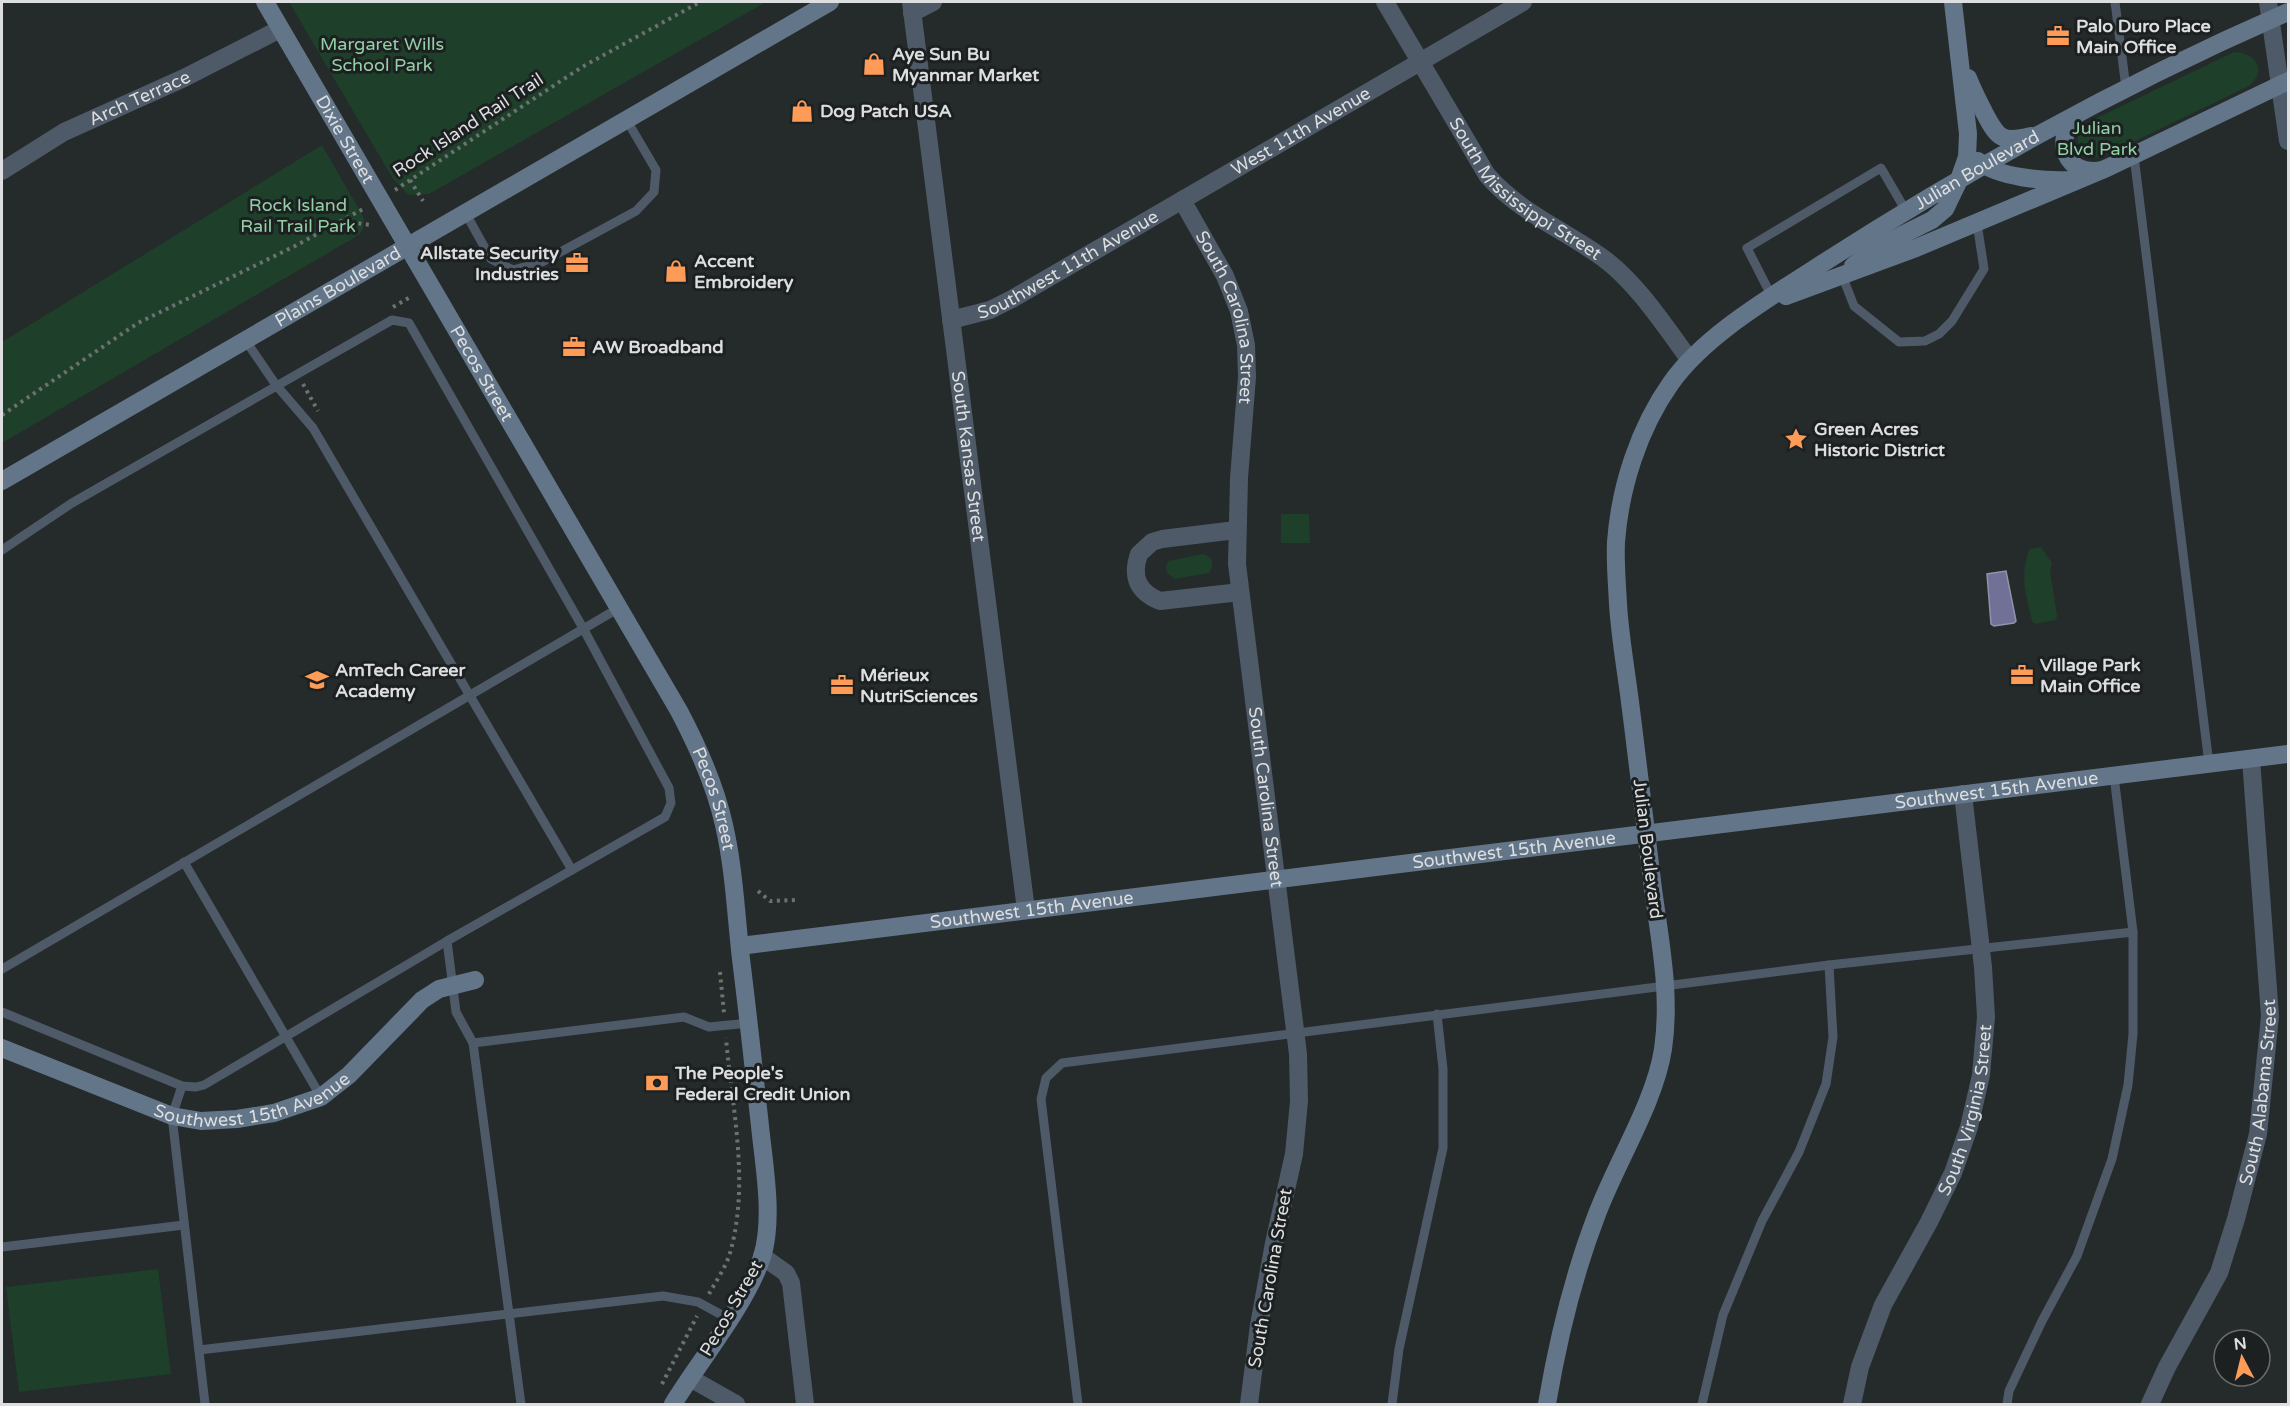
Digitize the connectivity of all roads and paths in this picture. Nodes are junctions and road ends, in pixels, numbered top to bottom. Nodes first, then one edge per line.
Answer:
1 (265, 2) edge
2 (700, 2) edge
3 (830, 2) edge
4 (933, 2) edge
5 (1385, 2) edge
6 (1523, 2) edge
7 (1953, 2) edge
8 (2115, 2) edge
9 (912, 7) edge
10 (2269, 10) edge
11 (2289, 12) edge
12 (280, 29) junction
13 (1958, 43) junction
14 (1420, 62) junction
15 (2285, 83) edge
16 (2126, 88) junction
17 (2077, 116) junction
18 (626, 119) junction
19 (2044, 133) junction
20 (1968, 134) junction
21 (2289, 141) edge
22 (2134, 156) junction
23 (1984, 166) junction
24 (2108, 168) junction
25 (2, 171) edge
26 (2087, 177) junction
27 (410, 180) junction
28 (1959, 180) junction
29 (380, 200) junction
30 (1182, 200) junction
31 (423, 201) dead end
32 (1906, 211) junction
33 (465, 212) junction
34 (1977, 223) junction
35 (334, 225) junction
36 (371, 225) dead end
37 (407, 245) junction
38 (1844, 274) junction
39 (1772, 297) junction
40 (1742, 318) junction
41 (951, 320) junction
42 (246, 340) junction
43 (1689, 359) junction
44 (276, 385) junction
45 (2, 415) edge
46 (2, 481) edge
47 (1236, 530) junction
48 (2, 550) edge
49 (1240, 592) junction
50 (619, 608) junction
51 (583, 628) junction
52 (471, 695) junction
53 (2289, 754) edge
54 (2251, 759) junction
55 (2209, 764) junction
56 (2114, 776) junction
57 (1963, 794) junction
58 (1646, 834) junction
59 (184, 862) junction
60 (572, 870) junction
61 (1277, 879) junction
62 (758, 891) dead end
63 (796, 900) dead end
64 (1026, 910) junction
65 (2133, 932) junction
66 (447, 941) junction
67 (740, 946) junction
68 (1981, 947) junction
69 (1829, 965) junction
70 (2, 969) edge
71 (720, 972) dead end
72 (475, 980) dead end
73 (453, 984) junction
74 (1665, 986) junction
75 (2, 1012) edge
76 (1437, 1014) junction
77 (749, 1023) junction
78 (725, 1025) junction
79 (1295, 1033) junction
80 (285, 1036) junction
81 (473, 1043) junction
82 (2, 1048) edge
83 (182, 1086) junction
84 (321, 1097) junction
85 (172, 1116) junction
86 (184, 1225) junction
87 (2, 1247) edge
88 (762, 1256) junction
89 (703, 1304) junction
90 (508, 1313) junction
91 (729, 1318) junction
92 (198, 1350) junction
93 (690, 1378) junction
94 (662, 1386) dead end
95 (205, 1404) edge
96 (520, 1404) edge
97 (673, 1404) edge
98 (736, 1404) edge
99 (805, 1404) edge
100 (1078, 1404) edge
101 (1249, 1404) edge
102 (1392, 1404) edge
103 (1547, 1404) edge
104 (1702, 1404) edge
105 (1852, 1404) edge
106 (2007, 1404) edge
107 (2150, 1404) edge

1 - 12 main road, Dixie Street
2 - 27 path, Rock Island Rail Trail
3 - 18 main road, Plains Boulevard
4 - 9 street
5 - 14 street, South Mississippi Street
6 - 14 street
7 - 13 main road
8 - 16 lane
9 - 41 street, South Kansas Street
10 - 11 main road, Julian Boulevard
10 - 15 street
10 - 16 main road, Julian Boulevard
12 - 25 street, Arch Terrace
12 - 29 main road, Dixie Street
13 - 19 main road
13 - 20 main road
14 - 30 street, West 11th Avenue
14 - 43 street, South Mississippi Street
15 - 21 street
15 - 22 main road, Julian Boulevard
16 - 17 main road, Julian Boulevard
17 - 19 main road, Julian Boulevard
17 - 24 main road
18 - 33 main road, Plains Boulevard
18 - 33 lane
19 - 23 main road, Julian Boulevard
20 - 23 main road
20 - 28 main road
22 - 24 main road, Julian Boulevard
22 - 55 lane
23 - 26 main road
23 - 28 main road, Julian Boulevard
24 - 26 main road, Julian Boulevard
26 - 34 main road, Julian Boulevard
27 - 29 path, Rock Island Rail Trail
27 - 31 path
28 - 32 main road, Julian Boulevard
28 - 38 main road
29 - 35 path, Rock Island Rail Trail
29 - 37 main road, Dixie Street
30 - 41 street, Southwest 11th Avenue
30 - 47 street, South Carolina Street
32 - 39 main road, Julian Boulevard
32 - 39 lane
33 - 37 main road, Plains Boulevard
34 - 38 main road, Julian Boulevard
34 - 38 lane
35 - 36 path
35 - 45 path, Rock Island Rail Trail
37 - 42 main road, Plains Boulevard
37 - 50 main road, Pecos Street
38 - 40 main road, Julian Boulevard
39 - 40 main road, Julian Boulevard
40 - 43 main road, Julian Boulevard
41 - 64 street, South Kansas Street
42 - 44 lane
42 - 46 main road, Plains Boulevard
43 - 58 main road, Julian Boulevard
44 - 48 lane
44 - 51 lane
44 - 52 lane
47 - 49 street, South Carolina Street
47 - 49 street
49 - 61 street, South Carolina Street
50 - 51 lane
50 - 67 main road, Pecos Street
51 - 52 lane
51 - 60 lane
52 - 59 lane
52 - 60 lane
53 - 54 main road, Southwest 15th Avenue
54 - 55 main road, Southwest 15th Avenue
54 - 107 street, South Alabama Street
55 - 56 main road, Southwest 15th Avenue
56 - 57 main road, Southwest 15th Avenue
56 - 65 lane
57 - 58 main road, Southwest 15th Avenue
57 - 68 street, South Virginia Street
58 - 61 main road, Southwest 15th Avenue
58 - 74 main road, Julian Boulevard
59 - 70 lane
59 - 80 lane
60 - 66 lane
61 - 64 main road, Southwest 15th Avenue
61 - 79 street, South Carolina Street
62 - 63 path
64 - 67 main road, Southwest 15th Avenue
65 - 68 lane
65 - 106 lane
66 - 73 lane
66 - 80 lane
67 - 77 main road, Pecos Street
68 - 69 lane
68 - 105 street, South Virginia Street
69 - 74 lane
69 - 104 lane
71 - 78 path
72 - 73 main road, Southwest 15th Avenue
73 - 81 lane
73 - 84 main road, Southwest 15th Avenue
74 - 76 lane
74 - 103 main road, Julian Boulevard
75 - 83 lane
76 - 79 lane
76 - 102 lane
77 - 78 lane
77 - 88 main road, Pecos Street
78 - 81 lane
78 - 89 path
79 - 100 lane
79 - 101 street, South Carolina Street
80 - 83 lane
80 - 84 lane
81 - 90 lane
82 - 85 main road, Southwest 15th Avenue
83 - 85 lane
84 - 85 main road, Southwest 15th Avenue
85 - 86 lane
86 - 87 lane
86 - 92 lane
88 - 91 main road, Pecos Street
88 - 99 street
89 - 90 lane
89 - 91 lane
89 - 94 path
90 - 92 lane
90 - 96 lane
91 - 93 main road, Pecos Street
92 - 95 lane
93 - 97 main road, Pecos Street
93 - 98 street

